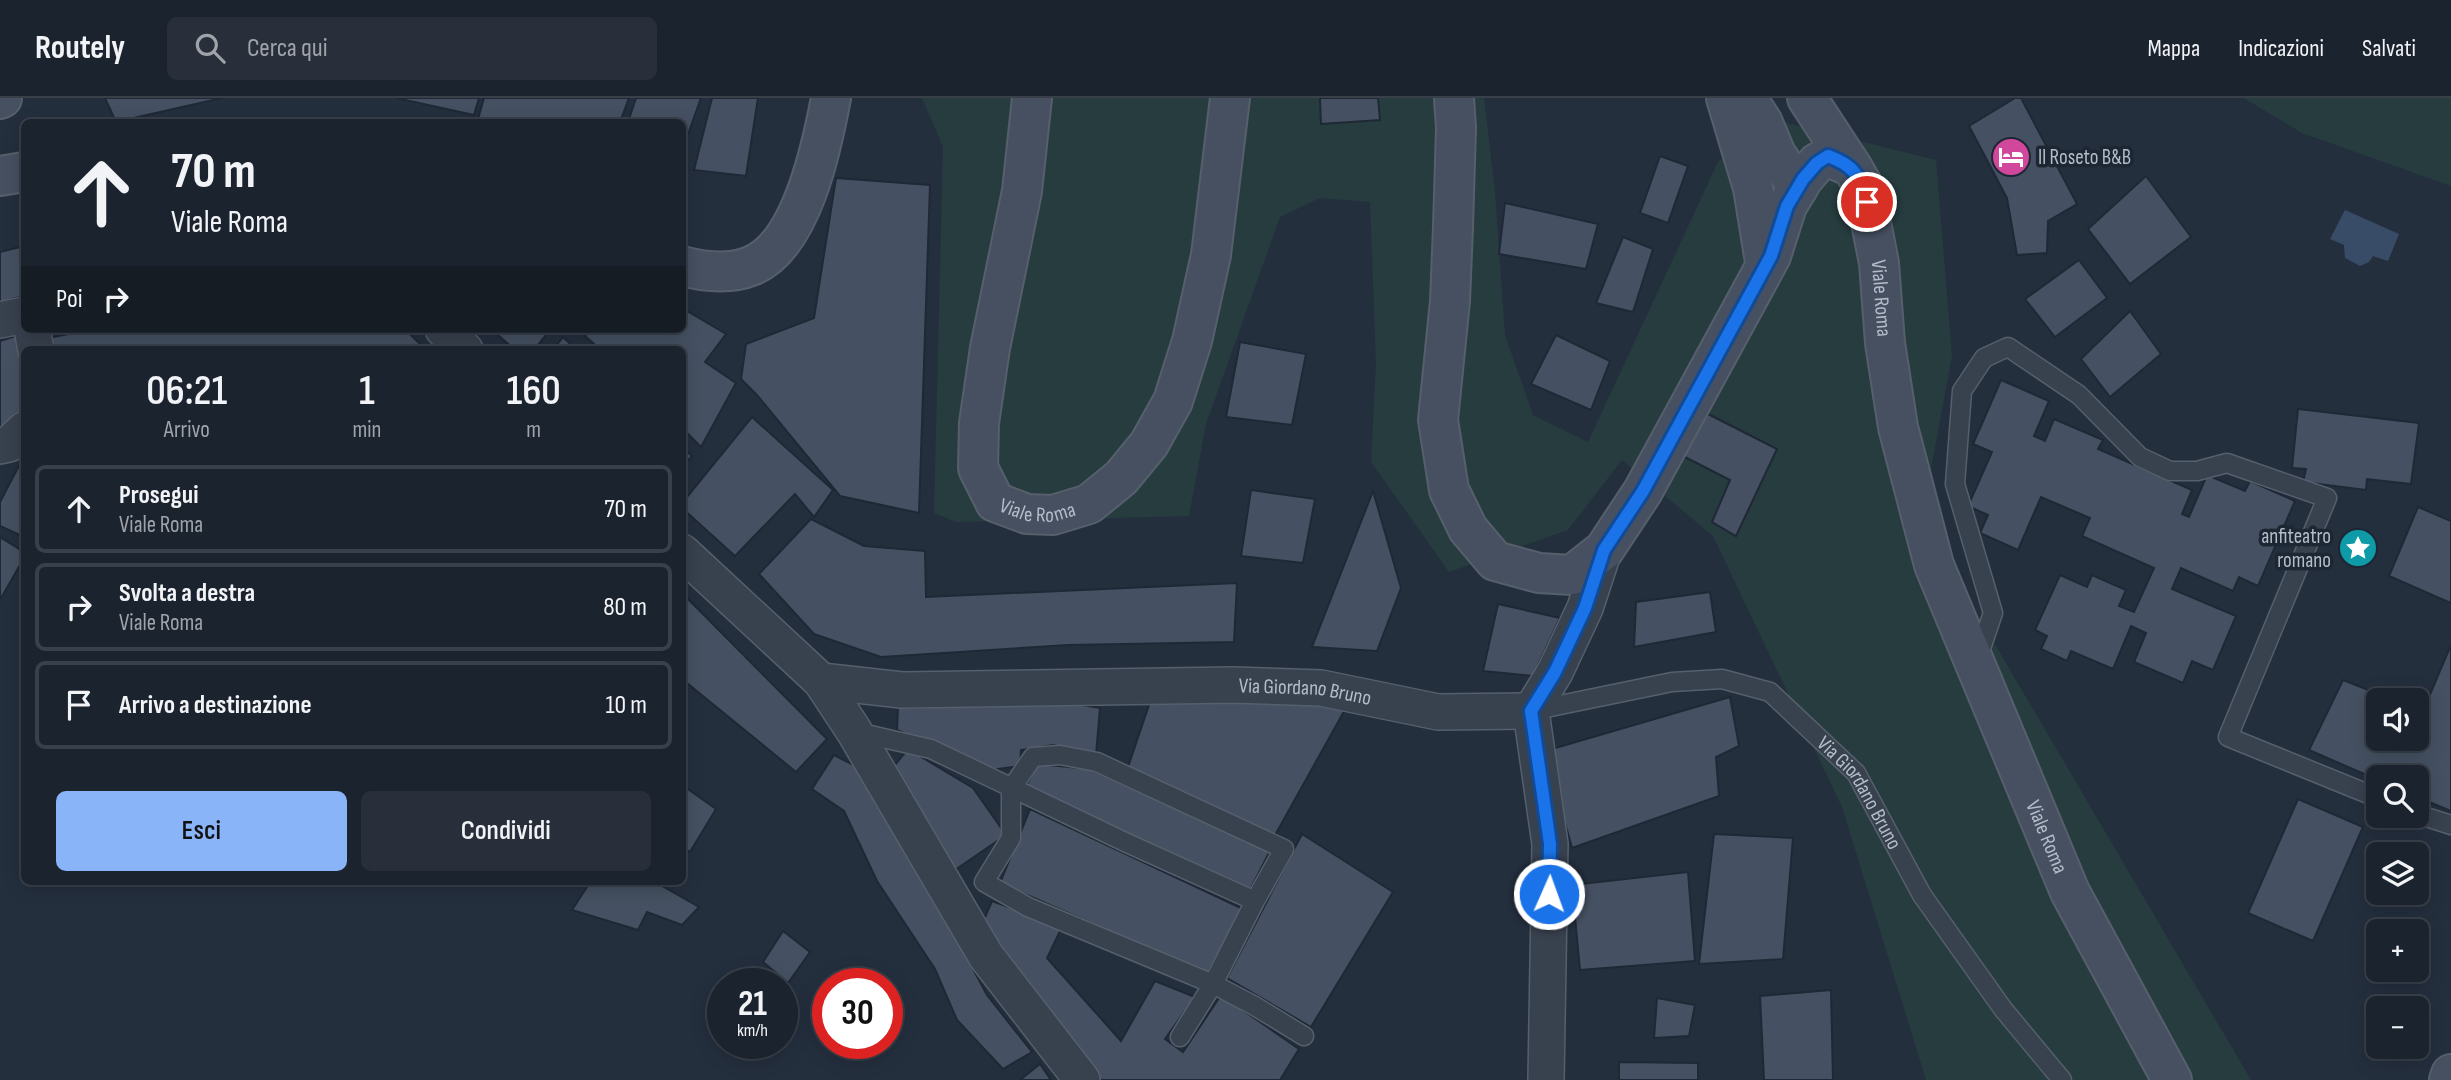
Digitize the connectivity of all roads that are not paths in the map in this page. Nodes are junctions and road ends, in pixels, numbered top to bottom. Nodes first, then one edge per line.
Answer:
1 (831, 98) edge
2 (1032, 98) edge
3 (1230, 98) edge
4 (1454, 98) edge
5 (1726, 98) edge
6 (1747, 98) edge
7 (1807, 98) edge
8 (1852, 167) junction
9 (21, 172) edge
10 (0, 176) edge
11 (1798, 188) junction
12 (1766, 266) junction
13 (686, 268) edge
14 (21, 316) edge
15 (0, 320) edge
16 (447, 333) edge
17 (461, 346) edge
18 (21, 433) edge
19 (0, 446) edge
20 (1604, 550) junction
21 (686, 556) edge
22 (1976, 665) junction
23 (821, 681) junction
24 (1531, 711) junction
25 (854, 731) junction
26 (1011, 789) junction
27 (2366, 793) edge
28 (2429, 818) edge
29 (2451, 825) edge
30 (984, 881) junction
31 (952, 897) junction
32 (1255, 901) junction
33 (1213, 984) junction
34 (1304, 1036) dead end
35 (1181, 1037) dead end
36 (2451, 1074) edge
37 (1082, 1080) edge
38 (1546, 1080) edge
39 (2062, 1080) edge
40 (2172, 1080) edge
41 (2449, 1080) edge

1 - 13 street
2 - 3 street, Viale Roma
4 - 20 street
5 - 12 street
6 - 11 street
7 - 8 street, Viale Roma
8 - 11 street
8 - 22 street, Viale Roma
9 - 10 street
11 - 12 street
12 - 20 street
14 - 15 street
16 - 17 street
18 - 19 street
20 - 24 street
21 - 23 street
22 - 27 lane
22 - 40 street, Viale Roma
23 - 24 street, Via Giordano Bruno
23 - 25 street
24 - 38 street
24 - 39 lane, Via Giordano Bruno
25 - 26 lane
25 - 31 street
26 - 30 lane
26 - 32 lane
26 - 32 lane
28 - 29 lane
30 - 31 lane
30 - 33 lane
31 - 37 street
32 - 33 lane
33 - 34 lane
33 - 35 lane
36 - 41 street

